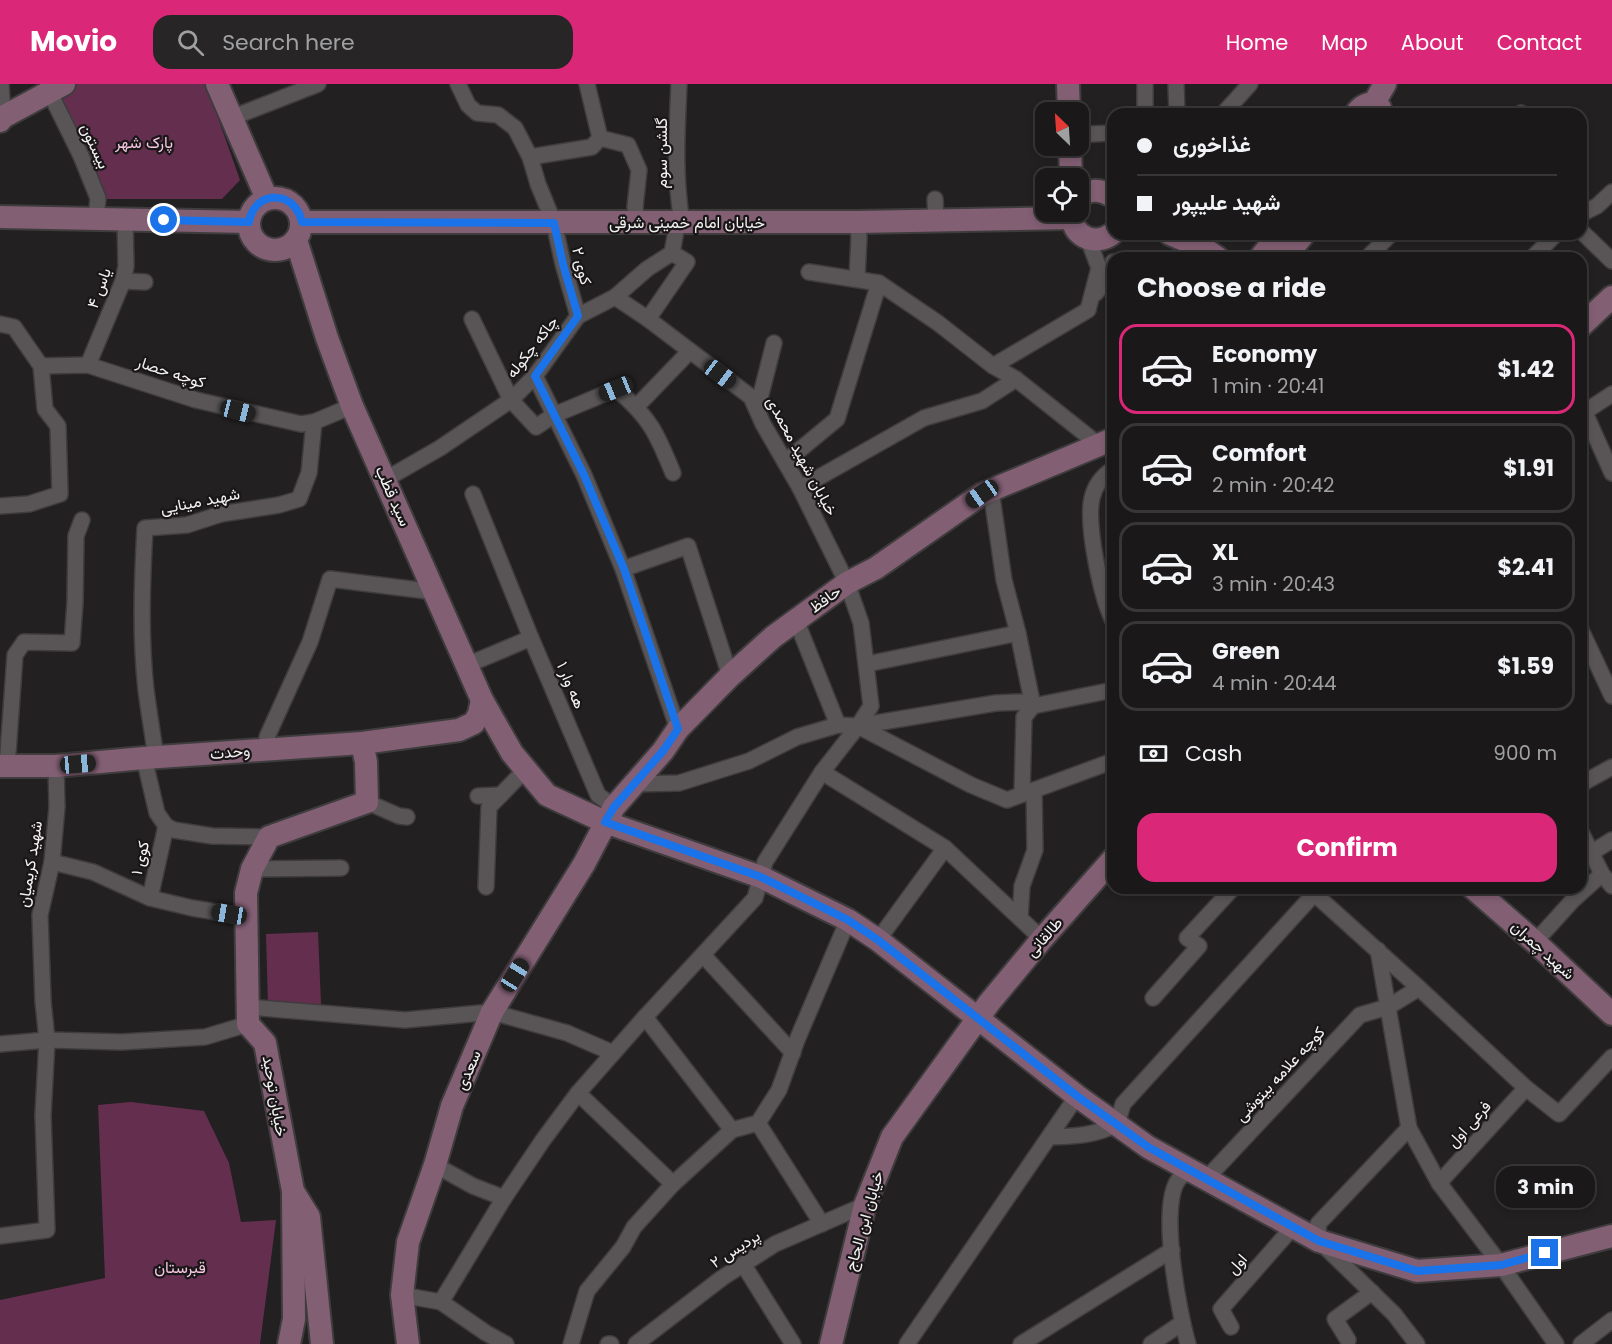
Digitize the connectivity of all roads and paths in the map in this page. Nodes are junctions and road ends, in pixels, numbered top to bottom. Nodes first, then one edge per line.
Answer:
1 (1, 84) edge
2 (217, 84) edge
3 (318, 84) edge
4 (458, 84) edge
5 (587, 84) edge
6 (678, 84) edge
7 (1068, 84) edge
8 (1145, 84) edge
9 (1176, 84) edge
10 (1250, 84) edge
11 (56, 87) edge
12 (1069, 102) edge
13 (1145, 108) edge
14 (1177, 108) edge
15 (1228, 108) edge
16 (235, 116) junction
17 (2, 119) edge
18 (1107, 133) edge
19 (1091, 134) dead end
20 (600, 138) junction
21 (530, 157) junction
22 (1612, 192) edge
23 (264, 193) junction
24 (1089, 194) edge
25 (1107, 194) edge
26 (935, 199) dead end
27 (1035, 206) edge
28 (1587, 211) edge
29 (0, 217) edge
30 (96, 218) junction
31 (125, 219) junction
32 (204, 220) junction
33 (249, 222) junction
34 (637, 222) junction
35 (682, 222) junction
36 (857, 222) junction
37 (936, 222) junction
38 (1074, 222) edge
39 (554, 223) junction
40 (299, 231) junction
41 (1107, 237) edge
42 (1587, 237) edge
43 (1088, 239) junction
44 (1184, 240) edge
45 (1274, 240) edge
46 (1299, 240) edge
47 (1385, 240) edge
48 (1550, 240) edge
49 (1209, 252) edge
50 (1265, 252) edge
51 (1289, 252) edge
52 (1373, 252) edge
53 (1538, 252) edge
54 (672, 253) junction
55 (1612, 261) edge
56 (809, 272) dead end
57 (857, 279) junction
58 (1107, 279) edge
59 (123, 280) junction
60 (145, 282) dead end
61 (879, 283) junction
62 (615, 297) junction
63 (1612, 297) edge
64 (1090, 304) junction
65 (578, 316) junction
66 (472, 319) dead end
67 (648, 319) junction
68 (1587, 320) edge
69 (0, 324) edge
70 (774, 343) dead end
71 (690, 351) junction
72 (88, 365) junction
73 (41, 366) junction
74 (993, 366) junction
75 (535, 376) junction
76 (1016, 379) junction
77 (1612, 394) edge
78 (511, 400) junction
79 (1587, 405) edge
80 (352, 406) junction
81 (637, 406) junction
82 (757, 410) junction
83 (554, 415) junction
84 (1587, 416) edge
85 (314, 422) junction
86 (1106, 442) edge
87 (785, 462) junction
88 (673, 473) dead end
89 (1107, 473) edge
90 (1612, 473) edge
91 (386, 479) junction
92 (800, 488) junction
93 (991, 490) junction
94 (473, 494) dead end
95 (0, 506) edge
96 (82, 520) dead end
97 (624, 569) junction
98 (847, 583) junction
99 (435, 592) junction
100 (1107, 601) edge
101 (796, 620) junction
102 (1018, 633) junction
103 (531, 638) junction
104 (1587, 643) edge
105 (475, 662) junction
106 (867, 664) junction
107 (730, 676) junction
108 (1107, 691) edge
109 (1612, 696) edge
110 (482, 700) junction
111 (1033, 706) junction
112 (838, 725) junction
113 (858, 726) junction
114 (678, 729) junction
115 (459, 730) junction
116 (362, 743) junction
117 (266, 749) junction
118 (516, 756) junction
119 (150, 758) junction
120 (1107, 763) edge
121 (4, 766) edge
122 (56, 766) junction
123 (1612, 766) edge
124 (822, 772) junction
125 (1587, 781) edge
126 (635, 784) junction
127 (1028, 792) junction
128 (501, 795) junction
129 (478, 796) dead end
130 (367, 802) junction
131 (606, 808) junction
132 (407, 817) dead end
133 (166, 826) junction
134 (269, 837) junction
135 (1612, 840) edge
136 (1587, 845) edge
137 (945, 848) junction
138 (1591, 853) junction
139 (52, 862) junction
140 (1107, 866) edge
141 (341, 868) dead end
142 (252, 869) junction
143 (761, 877) junction
144 (1607, 880) edge
145 (486, 887) dead end
146 (1587, 892) edge
147 (1228, 894) edge
148 (1308, 894) edge
149 (1314, 894) edge
150 (1480, 894) edge
151 (1583, 894) edge
152 (150, 898) junction
153 (247, 917) junction
154 (1020, 918) junction
155 (848, 920) junction
156 (1042, 939) junction
157 (878, 940) junction
158 (1535, 942) junction
159 (1378, 950) junction
160 (703, 955) junction
161 (1419, 988) junction
162 (1153, 998) dead end
163 (1388, 1007) junction
164 (492, 1012) junction
165 (1612, 1014) edge
166 (248, 1016) junction
167 (645, 1017) junction
168 (978, 1019) junction
169 (47, 1040) junction
170 (0, 1044) edge
171 (613, 1053) junction
172 (792, 1053) junction
173 (1612, 1057) edge
174 (1526, 1088) junction
175 (578, 1094) junction
176 (1077, 1096) junction
177 (758, 1123) junction
178 (1117, 1124) junction
179 (1409, 1128) junction
180 (732, 1130) junction
181 (1050, 1137) junction
182 (435, 1165) junction
183 (1198, 1175) junction
184 (673, 1184) junction
185 (1439, 1184) junction
186 (293, 1191) junction
187 (504, 1198) junction
188 (865, 1205) junction
189 (822, 1224) junction
190 (1293, 1227) junction
191 (0, 1236) edge
192 (1612, 1236) edge
193 (1319, 1241) junction
194 (1172, 1250) junction
195 (743, 1264) junction
196 (1501, 1265) junction
197 (1372, 1292) junction
198 (402, 1295) junction
199 (441, 1302) junction
200 (1612, 1320) edge
201 (1182, 1323) junction
202 (1231, 1327) dead end
203 (1348, 1340) dead end
204 (1028, 1342) edge
205 (289, 1344) edge
206 (322, 1344) edge
207 (408, 1344) edge
208 (506, 1344) edge
209 (571, 1344) edge
210 (636, 1344) edge
211 (793, 1344) edge
212 (831, 1344) edge
213 (907, 1344) edge
214 (1151, 1344) edge
215 (1188, 1344) edge
216 (1418, 1344) edge
217 (1556, 1344) edge
218 (1581, 1344) edge

1 - 17 street
2 - 16 main road
3 - 16 street
4 - 21 street, کوی ۲
5 - 20 street
6 - 35 street, گلشن سوم
7 - 12 main road
8 - 13 street
9 - 14 street
10 - 15 street
11 - 17 main road
11 - 30 street, بیستون
16 - 23 main road
18 - 19 street
20 - 21 street
20 - 34 street
21 - 39 street, کوی ۲
22 - 28 street
23 - 32 main road
23 - 33 main road
23 - 40 main road
24 - 25 main road, خیابان امام خمینی شرقی
26 - 37 street
27 - 37 main road, خیابان امام خمینی شرقی
29 - 30 main road
30 - 31 main road
31 - 32 main road
31 - 59 street, یاس ۴
32 - 33 main road
33 - 40 main road
34 - 35 main road, خیابان امام خمینی شرقی
34 - 39 main road, خیابان امام خمینی شرقی
35 - 36 main road, خیابان امام خمینی شرقی
35 - 54 street
36 - 37 main road, خیابان امام خمینی شرقی
36 - 57 street
38 - 43 main road
39 - 40 main road, خیابان امام خمینی شرقی
39 - 65 street, کوی ۲
40 - 80 main road, سید قطب
41 - 43 main road
42 - 55 street
43 - 64 street
44 - 49 main road
45 - 50 main road
46 - 51 main road
47 - 52 street
48 - 53 street
54 - 62 street, چاکه چکوله
54 - 67 street
56 - 57 street
57 - 61 street
58 - 64 street
59 - 60 street
59 - 72 street, یاس ۴
61 - 74 street
61 - 87 street
62 - 65 street, چاکه چکوله
62 - 67 street, خیابان شهید محمدی
63 - 68 main road
64 - 74 street
65 - 75 street, چاکه چکوله
66 - 78 street
67 - 71 street, خیابان شهید محمدی
69 - 73 street
70 - 82 street
71 - 81 street
71 - 82 street, خیابان شهید محمدی
72 - 73 street, کوچه حصار
72 - 85 street, کوچه حصار
73 - 95 street
74 - 76 street
75 - 78 street, چاکه چکوله
75 - 83 street
76 - 86 street
76 - 92 street
77 - 79 street
78 - 83 street
78 - 91 street, چاکه چکوله
80 - 85 street
80 - 91 main road, سید قطب
81 - 83 street
81 - 88 street
82 - 87 street, خیابان شهید محمدی
83 - 97 street
84 - 90 street
85 - 119 street, شهید مینایی
86 - 93 main road, حافظ
87 - 92 street, خیابان شهید محمدی
89 - 100 street
91 - 99 main road, سید قطب
92 - 98 street, خیابان شهید محمدی
93 - 98 main road, حافظ
93 - 102 street
94 - 103 street, هه وار ۱
96 - 121 street
97 - 107 street
97 - 114 street
98 - 101 main road, حافظ
98 - 106 street, خیابان شهید محمدی
99 - 105 main road, سید قطب
99 - 117 street
101 - 107 main road, حافظ
101 - 112 street
102 - 106 street
102 - 111 street
103 - 105 street
103 - 131 street, هه وار ۱
104 - 109 street
105 - 110 main road, سید قطب
106 - 113 street, خیابان شهید محمدی
107 - 114 main road, حافظ
108 - 111 street
110 - 115 main road
110 - 118 main road, سید قطب
111 - 113 street
111 - 127 street
112 - 113 street
112 - 126 street
113 - 124 street, خیابان شهید محمدی
113 - 127 street
114 - 126 main road, حافظ
115 - 116 main road, وحدت
115 - 118 main road
116 - 117 main road, وحدت
116 - 130 main road
117 - 119 main road, وحدت
118 - 128 street
118 - 131 main road
119 - 122 main road, وحدت
119 - 133 street
120 - 127 street
121 - 122 main road, وحدت
122 - 139 street, شهید کریمیان
123 - 125 street
124 - 137 street
124 - 143 street, خیابان شهید محمدی
126 - 131 main road, حافظ
127 - 154 street
128 - 129 street
128 - 145 street
130 - 132 street
130 - 134 main road
131 - 143 main road
131 - 164 main road, سعدی
133 - 134 street
133 - 152 street, کوی ۱
134 - 142 main road
135 - 138 street
136 - 138 street
137 - 154 street
137 - 157 street
138 - 144 street
139 - 152 street
139 - 169 street, شهید کریمیان
140 - 156 main road, طالقانی
141 - 142 street
142 - 153 main road
143 - 155 main road
143 - 160 street, خیابان شهید محمدی
144 - 146 street
147 - 162 street
148 - 178 street
149 - 159 street
150 - 158 main road, شهید چمران
151 - 158 street
152 - 153 street
153 - 166 main road
154 - 156 street
155 - 157 main road
155 - 172 street
156 - 168 main road, طالقانی
157 - 168 main road
158 - 165 main road, شهید چمران
159 - 161 street
159 - 163 street
160 - 167 street, خیابان شهید محمدی
160 - 172 street
161 - 163 street, کوچه علامه بیتوشی
161 - 174 street
163 - 179 street
163 - 183 street, کوچه علامه بیتوشی
164 - 166 street
164 - 171 street
164 - 182 main road, سعدی
166 - 169 street
166 - 186 main road, خیابان توحید
167 - 171 street, خیابان شهید محمدی
167 - 180 street
168 - 176 main road
168 - 188 main road, خیابان ابن الحاج
169 - 170 street
169 - 191 street, شهید کریمیان
171 - 175 street, خیابان شهید محمدی
172 - 177 street
173 - 174 street
174 - 185 street, فرعی اول
175 - 184 street
175 - 187 street, خیابان شهید محمدی
176 - 178 main road
176 - 181 street
177 - 180 street
177 - 189 street
178 - 181 street
178 - 183 main road
179 - 185 street
179 - 193 street
180 - 184 street
181 - 213 street
182 - 187 street
182 - 198 main road, سعدی
183 - 190 main road
183 - 194 street, کوچه علامه بیتوشی
184 - 209 street
185 - 196 street
186 - 205 main road
186 - 206 main road, خیابان توحید
187 - 199 street, خیابان شهید محمدی
188 - 189 street, پردیس ۲
188 - 212 main road, خیابان ابن الحاج
189 - 195 street, پردیس ۲
190 - 193 main road
190 - 202 street, اول
192 - 196 main road
193 - 196 main road
193 - 197 street
194 - 201 street, کوچه علامه بیتوشی
194 - 204 street
195 - 210 street, پردیس ۲
195 - 211 street
196 - 217 street
197 - 203 street
197 - 216 street
198 - 199 street
198 - 207 main road, سعدی
199 - 208 street
200 - 218 street
201 - 214 street
201 - 215 street, کوچه علامه بیتوشی

